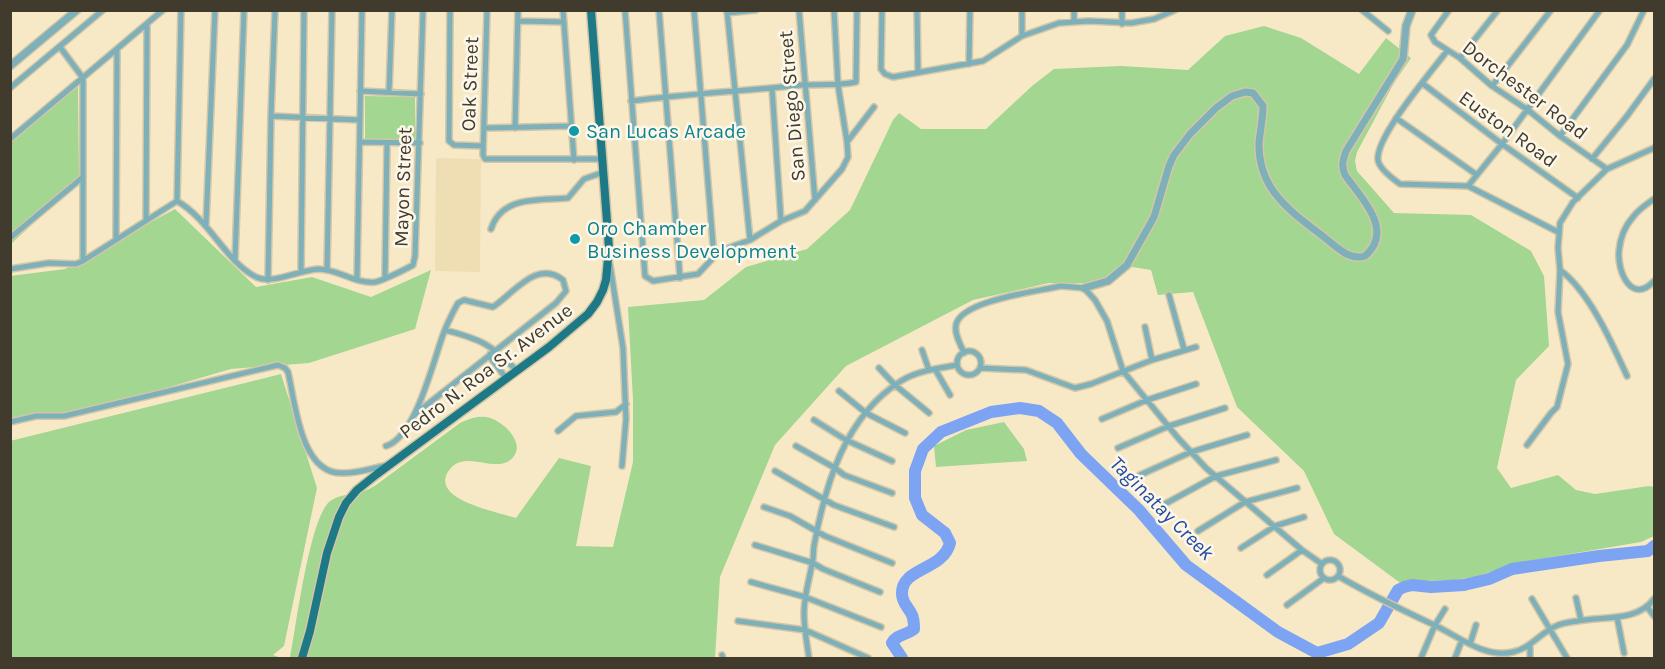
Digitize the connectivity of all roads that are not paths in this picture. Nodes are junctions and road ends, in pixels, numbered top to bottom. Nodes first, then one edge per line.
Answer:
1 (77, 10) edge
2 (103, 10) edge
3 (163, 10) edge
4 (181, 10) edge
5 (215, 10) edge
6 (244, 10) edge
7 (275, 10) edge
8 (304, 10) edge
9 (332, 10) edge
10 (362, 10) edge
11 (392, 10) edge
12 (423, 10) edge
13 (450, 10) edge
14 (487, 10) edge
15 (518, 10) edge
16 (563, 10) edge
17 (591, 10) edge
18 (625, 10) edge
19 (659, 10) edge
20 (694, 10) edge
21 (756, 10) edge
22 (799, 10) edge
23 (834, 10) edge
24 (857, 10) edge
25 (882, 10) edge
26 (917, 10) edge
27 (970, 10) edge
28 (1022, 10) edge
29 (1074, 10) edge
30 (1122, 10) edge
31 (1362, 10) edge
32 (1412, 10) edge
33 (1449, 10) edge
34 (1498, 10) edge
35 (1551, 10) edge
36 (1590, 10) edge
37 (1644, 10) edge
38 (1173, 11) edge
39 (727, 12) edge
40 (1371, 13) edge
41 (1599, 13) edge
42 (518, 21) junction
43 (564, 21) junction
44 (1074, 21) junction
45 (147, 24) junction
46 (1122, 24) junction
47 (1388, 31) dead end
48 (1022, 36) junction
49 (60, 47) junction
50 (117, 50) junction
51 (1447, 51) junction
52 (1461, 58) junction
53 (969, 64) junction
54 (10, 66) edge
55 (918, 72) junction
56 (83, 78) junction
57 (1654, 79) edge
58 (1422, 83) junction
59 (806, 85) junction
60 (838, 85) junction
61 (1492, 86) junction
62 (10, 88) edge
63 (772, 88) junction
64 (734, 90) junction
65 (360, 91) junction
66 (389, 92) junction
67 (421, 94) junction
68 (700, 94) junction
69 (665, 97) junction
70 (630, 101) junction
71 (874, 107) dead end
72 (1528, 110) junction
73 (271, 116) junction
74 (329, 117) junction
75 (302, 118) junction
76 (1396, 118) junction
77 (359, 120) junction
78 (571, 126) junction
79 (484, 128) junction
80 (515, 128) junction
81 (1560, 136) junction
82 (10, 139) edge
83 (360, 142) junction
84 (847, 142) junction
85 (387, 143) junction
86 (420, 143) junction
87 (1502, 144) junction
88 (483, 146) junction
89 (1654, 148) edge
90 (603, 159) junction
91 (1592, 159) junction
92 (574, 160) junction
93 (1607, 169) junction
94 (604, 172) junction
95 (1477, 175) junction
96 (83, 177) junction
97 (1468, 186) junction
98 (1578, 198) junction
99 (1654, 199) edge
100 (815, 200) junction
101 (177, 201) junction
102 (146, 221) junction
103 (782, 221) junction
104 (206, 224) junction
105 (491, 229) dead end
106 (1558, 232) junction
107 (10, 238) edge
108 (116, 238) junction
109 (750, 240) junction
110 (714, 257) junction
111 (235, 260) junction
112 (83, 261) junction
113 (609, 261) junction
114 (10, 269) edge
115 (327, 270) junction
116 (1560, 270) junction
117 (301, 272) junction
118 (385, 277) junction
119 (680, 278) junction
120 (268, 280) junction
121 (357, 280) junction
122 (1654, 281) edge
123 (1084, 288) junction
124 (1169, 295) dead end
125 (1145, 327) dead end
126 (445, 330) junction
127 (490, 347) junction
128 (1196, 347) dead end
129 (1184, 350) junction
130 (498, 351) junction
131 (922, 351) dead end
132 (964, 353) junction
133 (490, 357) junction
134 (1152, 360) junction
135 (957, 365) junction
136 (879, 368) dead end
137 (980, 368) junction
138 (516, 370) junction
139 (932, 370) junction
140 (1123, 371) junction
141 (1627, 376) dead end
142 (506, 378) junction
143 (1196, 384) dead end
144 (895, 385) junction
145 (839, 391) dead end
146 (950, 395) dead end
147 (1147, 400) junction
148 (626, 404) junction
149 (1225, 408) dead end
150 (866, 413) junction
151 (929, 413) dead end
152 (414, 415) junction
153 (1102, 419) dead end
154 (814, 420) dead end
155 (10, 422) edge
156 (1169, 426) junction
157 (558, 431) dead end
158 (904, 433) dead end
159 (1247, 435) dead end
160 (846, 440) junction
161 (1527, 445) dead end
162 (386, 446) dead end
163 (796, 446) dead end
164 (1118, 448) dead end
165 (1191, 452) junction
166 (1276, 460) dead end
167 (892, 461) dead end
168 (389, 464) junction
169 (622, 466) dead end
170 (835, 468) junction
171 (775, 471) dead end
172 (1140, 475) dead end
173 (1216, 476) junction
174 (1297, 488) dead end
175 (892, 493) dead end
176 (826, 500) junction
177 (1245, 502) junction
178 (1163, 505) dead end
179 (764, 507) dead end
180 (1304, 517) dead end
181 (1275, 526) junction
182 (894, 527) dead end
183 (818, 531) junction
184 (1198, 531) dead end
185 (755, 545) dead end
186 (1241, 548) dead end
187 (1302, 550) junction
188 (813, 563) junction
189 (892, 563) dead end
190 (1322, 564) junction
191 (1267, 575) dead end
192 (1338, 576) junction
193 (1324, 578) junction
194 (751, 582) dead end
195 (880, 592) dead end
196 (805, 597) junction
197 (1576, 598) dead end
198 (1533, 599) dead end
199 (1654, 599) edge
200 (1287, 605) dead end
201 (1648, 608) junction
202 (1445, 609) dead end
203 (1654, 616) edge
204 (1617, 617) junction
205 (1581, 620) junction
206 (738, 621) dead end
207 (1435, 625) junction
208 (1476, 626) dead end
209 (881, 627) dead end
210 (1551, 629) junction
211 (805, 630) junction
212 (1462, 640) junction
213 (1470, 644) junction
214 (1530, 645) junction
215 (1624, 653) dead end
216 (1492, 656) edge
217 (302, 658) edge
218 (809, 658) edge
219 (868, 658) edge
220 (1421, 658) edge
221 (1455, 658) edge
222 (1530, 658) edge
223 (1567, 658) edge

1 - 54 street
2 - 49 street
3 - 45 street
4 - 101 street
5 - 104 street
6 - 111 street
7 - 73 street
8 - 75 street
9 - 74 street
10 - 65 street
11 - 66 street
12 - 67 street, Mayon Street
13 - 88 street
14 - 79 street, Oak Street
15 - 42 street
16 - 43 street
17 - 90 main road, Pedro N. Roa Sr. Avenue
18 - 70 street
19 - 69 street
20 - 68 street
21 - 39 street
22 - 59 street, San Diego Street
23 - 60 street
24 - 60 street
25 - 55 street
26 - 55 street
27 - 53 street
28 - 48 street
29 - 44 street
30 - 46 street
31 - 40 street
32 - 123 street
33 - 51 street, Dorchester Road
34 - 52 street
35 - 61 street
36 - 41 street
37 - 81 street
38 - 46 street
39 - 64 street
40 - 47 street
41 - 72 street
42 - 43 street
42 - 80 street
43 - 78 street
44 - 46 street
44 - 48 street
45 - 50 street
45 - 102 street
48 - 53 street
49 - 56 street
49 - 62 street
50 - 56 street
50 - 108 street
51 - 52 street, Dorchester Road
51 - 58 street
52 - 61 street, Dorchester Road
53 - 55 street
56 - 82 street
56 - 96 street
57 - 91 street
58 - 76 street
58 - 87 street, Euston Road
59 - 60 street
59 - 63 street
59 - 100 street, San Diego Street
60 - 84 street
61 - 72 street, Dorchester Road
63 - 64 street
63 - 103 street
64 - 68 street
64 - 109 street
65 - 66 street
65 - 77 street
66 - 67 street
67 - 86 street, Mayon Street
68 - 69 street
68 - 110 street
69 - 70 street
69 - 119 street
70 - 119 street
71 - 84 street
72 - 81 street, Dorchester Road
72 - 87 street
73 - 75 street
73 - 120 street
74 - 75 street
74 - 77 street
74 - 115 street
75 - 117 street
76 - 95 street
76 - 97 street
77 - 83 street
78 - 80 street
78 - 92 street
79 - 80 street
79 - 88 street, Oak Street
81 - 91 street, Dorchester Road
83 - 85 street
83 - 121 street
84 - 100 street
85 - 86 street
85 - 118 street
86 - 118 street, Mayon Street
87 - 95 street
87 - 98 street, Euston Road
88 - 92 street, Oak Street
89 - 93 street
90 - 92 street
90 - 94 main road, Pedro N. Roa Sr. Avenue
91 - 93 street, Dorchester Road
93 - 98 street
94 - 105 street
94 - 113 main road, Pedro N. Roa Sr. Avenue
95 - 97 street
96 - 107 street
96 - 112 street
97 - 106 street
98 - 106 street
99 - 122 street
100 - 103 street
101 - 102 street
101 - 104 street
102 - 108 street
103 - 109 street
104 - 111 street
106 - 116 street
108 - 112 street
109 - 110 street
110 - 119 street
111 - 120 street
112 - 114 street
113 - 138 main road, Pedro N. Roa Sr. Avenue
113 - 148 street
115 - 117 street, Mayon Street
115 - 121 street, Mayon Street
116 - 141 street
116 - 161 street
117 - 120 street, Mayon Street
118 - 121 street, Mayon Street
123 - 132 street
123 - 140 street
124 - 129 street
125 - 134 street
126 - 127 street
126 - 130 street
126 - 152 street
127 - 130 street
127 - 133 street
128 - 129 street
129 - 134 street
130 - 133 street
130 - 138 street
131 - 139 street
132 - 135 street
132 - 137 street
133 - 142 street
133 - 152 street
134 - 140 street
135 - 137 street
135 - 139 street
136 - 144 street
137 - 140 street
138 - 142 main road, Pedro N. Roa Sr. Avenue
139 - 144 street
139 - 146 street
140 - 147 street
142 - 168 main road, Pedro N. Roa Sr. Avenue
143 - 147 street
144 - 150 street
144 - 151 street
145 - 150 street
147 - 153 street
147 - 156 street
148 - 157 street
148 - 169 street
149 - 156 street
150 - 158 street
150 - 160 street
152 - 162 street
154 - 160 street
155 - 168 street
156 - 164 street
156 - 165 street
159 - 165 street
160 - 167 street
160 - 170 street
163 - 170 street
165 - 172 street
165 - 173 street
166 - 173 street
168 - 217 main road, Pedro N. Roa Sr. Avenue
170 - 175 street
170 - 176 street
171 - 176 street
173 - 177 street
173 - 178 street
174 - 177 street
176 - 182 street
176 - 183 street
177 - 181 street
177 - 184 street
179 - 183 street
180 - 181 street
181 - 186 street
181 - 187 street
183 - 188 street
183 - 189 street
185 - 188 street
187 - 190 street
187 - 191 street
188 - 195 street
188 - 196 street
190 - 192 street
190 - 193 street
192 - 193 street
192 - 207 street
193 - 200 street
194 - 196 street
196 - 209 street
196 - 211 street
197 - 205 street
198 - 210 street
199 - 201 street
201 - 203 street
201 - 204 street
202 - 207 street
204 - 205 street
204 - 215 street
205 - 210 street
206 - 211 street
207 - 212 street
207 - 220 street
208 - 213 street
210 - 214 street
210 - 223 street
211 - 218 street
211 - 219 street
212 - 213 street
212 - 221 street
213 - 216 street
214 - 216 street
214 - 222 street

